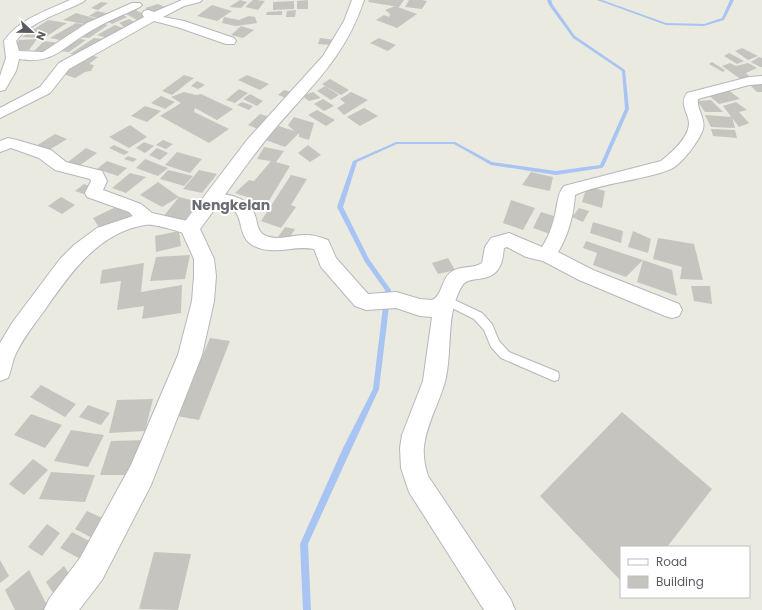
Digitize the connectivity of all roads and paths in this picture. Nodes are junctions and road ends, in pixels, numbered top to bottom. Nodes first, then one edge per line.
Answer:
1 (78, 0) edge
2 (196, 0) edge
3 (358, 0) edge
4 (134, 3) edge
5 (153, 17) junction
6 (230, 41) dead end
7 (13, 54) junction
8 (762, 80) edge
9 (0, 87) edge
10 (0, 114) edge
11 (0, 147) edge
12 (212, 200) junction
13 (146, 218) junction
14 (190, 228) junction
15 (547, 255) junction
16 (445, 301) junction
17 (672, 310) dead end
18 (0, 371) edge
19 (554, 376) dead end
20 (60, 610) edge
21 (501, 610) edge

1 - 7 street
2 - 5 street
3 - 12 street
4 - 5 street
4 - 7 street
5 - 6 street
5 - 10 street
7 - 9 street
8 - 15 street
11 - 13 street
12 - 14 street
12 - 16 street
13 - 14 street
13 - 18 street
14 - 20 street
15 - 16 street
15 - 17 street
16 - 19 lane
16 - 21 street

